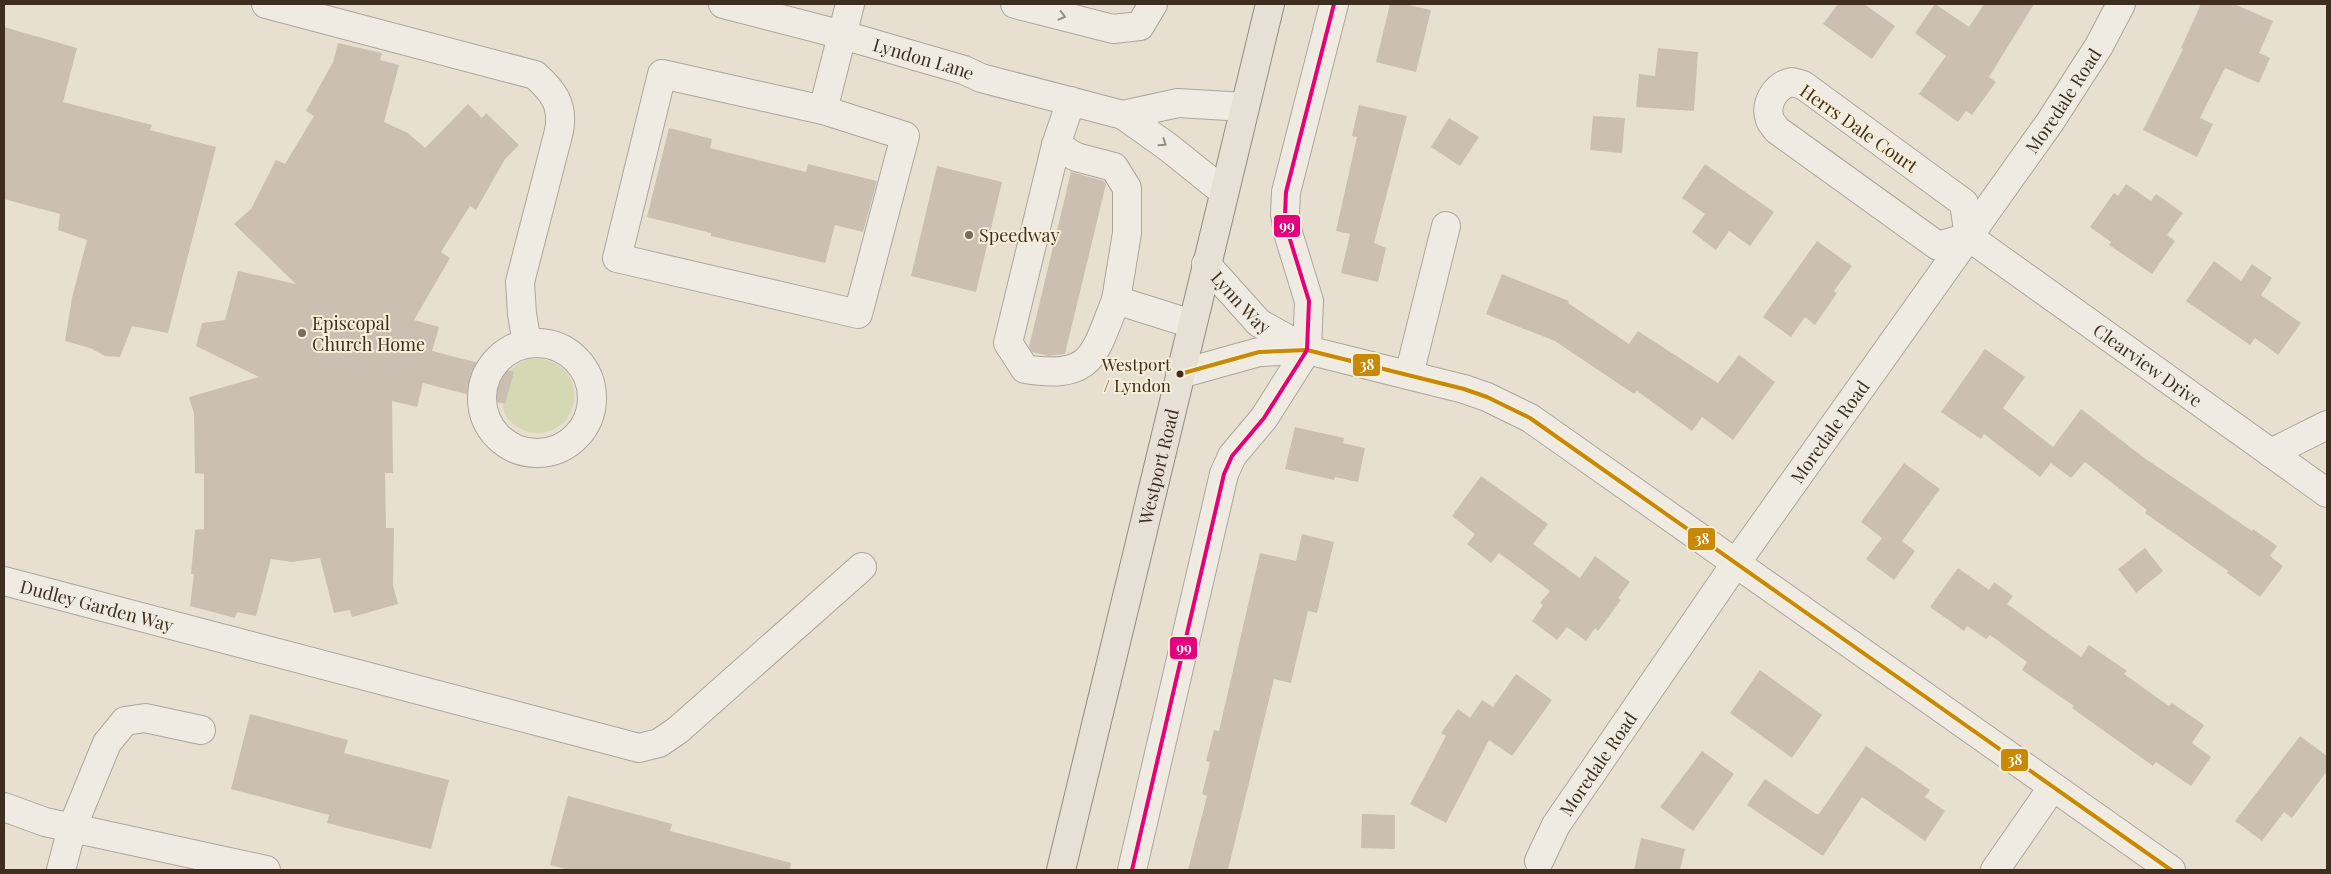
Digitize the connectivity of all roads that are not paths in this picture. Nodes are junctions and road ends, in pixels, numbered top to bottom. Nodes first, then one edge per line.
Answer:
1 (266, 4) edge
2 (723, 4) edge
3 (850, 4) edge
4 (1015, 4) edge
5 (1153, 4) edge
6 (1270, 4) edge
7 (1334, 4) edge
8 (2121, 4) edge
9 (843, 35) junction
10 (1071, 101) junction
11 (1244, 107) junction
12 (823, 110) junction
13 (1123, 115) junction
14 (1056, 145) junction
15 (1224, 192) junction
16 (1446, 226) dead end
17 (1969, 238) junction
18 (1206, 264) junction
19 (1116, 300) junction
20 (1192, 324) junction
21 (527, 343) junction
22 (1307, 350) junction
23 (1180, 374) junction
24 (1409, 375) junction
25 (2327, 425) edge
26 (2271, 453) junction
27 (2327, 493) edge
28 (1736, 563) junction
29 (862, 567) dead end
30 (4, 581) edge
31 (201, 730) dead end
32 (2052, 788) junction
33 (4, 807) edge
34 (72, 828) junction
35 (1539, 861) dead end
36 (61, 870) edge
37 (266, 870) edge
38 (1061, 870) edge
39 (1132, 870) edge
40 (1995, 870) edge
41 (2171, 870) edge

1 - 21 street
2 - 9 street, Lyndon Lane
3 - 9 street
4 -> 5 street
6 - 11 main road, Westport Road
7 - 22 street
8 - 17 street, Moredale Road
9 - 10 street, Lyndon Lane
9 - 12 street
10 - 13 street, Lyndon Lane
10 - 14 street
11 - 13 street, Lyndon Lane
11 - 15 main road, Westport Road
12 - 12 street
13 -> 15 street, Lyndon Lane
14 - 19 street
14 - 19 street
15 - 18 main road, Westport Road
16 - 24 street
17 - 17 street, Herrs Dale Court
17 - 26 street, Clearview Drive
17 - 28 street, Moredale Road
18 - 20 main road, Westport Road
18 - 22 street, Lynn Way
19 - 20 street
20 - 23 main road, Westport Road
21 - 21 street
22 - 23 street, Lynn Way
22 - 24 street, Lynn Way
22 - 39 street
23 - 38 main road, Westport Road
24 - 28 street, Lynn Way
25 - 26 street
26 - 27 street, Clearview Drive
28 - 32 street, Lynn Way
28 - 35 street, Moredale Road
29 - 30 street, Dudley Garden Way
31 - 34 street
32 - 40 street
32 - 41 street, Lynn Way
33 - 34 street
34 - 36 street
34 - 37 street

